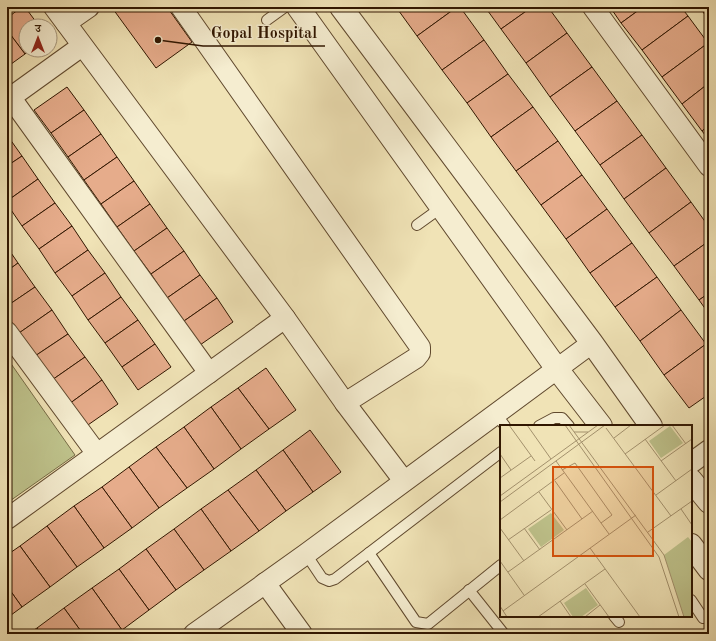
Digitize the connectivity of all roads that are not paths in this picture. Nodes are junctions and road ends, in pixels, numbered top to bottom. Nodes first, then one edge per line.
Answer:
1 (54, 7) edge
2 (89, 7) edge
3 (181, 7) edge
4 (285, 7) edge
5 (298, 7) edge
6 (341, 7) edge
7 (593, 7) edge
8 (267, 20) dead end
9 (66, 23) junction
10 (82, 46) junction
11 (9, 99) edge
12 (709, 166) edge
13 (442, 207) junction
14 (416, 225) dead end
15 (285, 318) junction
16 (7, 332) edge
17 (592, 343) junction
18 (557, 369) junction
19 (209, 373) junction
20 (345, 403) junction
21 (500, 420) edge
22 (542, 425) edge
23 (568, 425) edge
24 (600, 425) edge
25 (650, 425) edge
26 (709, 450) edge
27 (500, 453) edge
28 (97, 454) junction
29 (692, 462) edge
30 (404, 481) junction
31 (692, 481) edge
32 (709, 502) edge
33 (7, 519) edge
34 (692, 546) edge
35 (369, 553) junction
36 (306, 554) junction
37 (500, 566) edge
38 (709, 569) edge
39 (265, 583) junction
40 (469, 590) junction
41 (692, 601) edge
42 (704, 618) dead end
43 (194, 634) edge
44 (302, 634) edge
45 (504, 634) edge

1 - 9 street
2 - 9 street
3 - 20 street
4 - 8 lane
5 - 13 street
6 - 17 street
7 - 12 street
9 - 10 street
10 - 11 street
10 - 15 street
11 - 19 street
13 - 14 lane
13 - 18 street
15 - 19 street
15 - 20 street
16 - 28 street
17 - 18 street
17 - 25 street
18 - 21 street
18 - 24 street
19 - 28 street
20 - 30 street
21 - 30 street
22 - 23 lane
26 - 29 street
27 - 35 lane
28 - 33 street
30 - 36 street
31 - 32 street
34 - 38 street
35 - 36 lane
35 - 40 lane
36 - 39 street
37 - 40 lane
39 - 43 street
39 - 44 street
40 - 45 lane
41 - 42 lane

